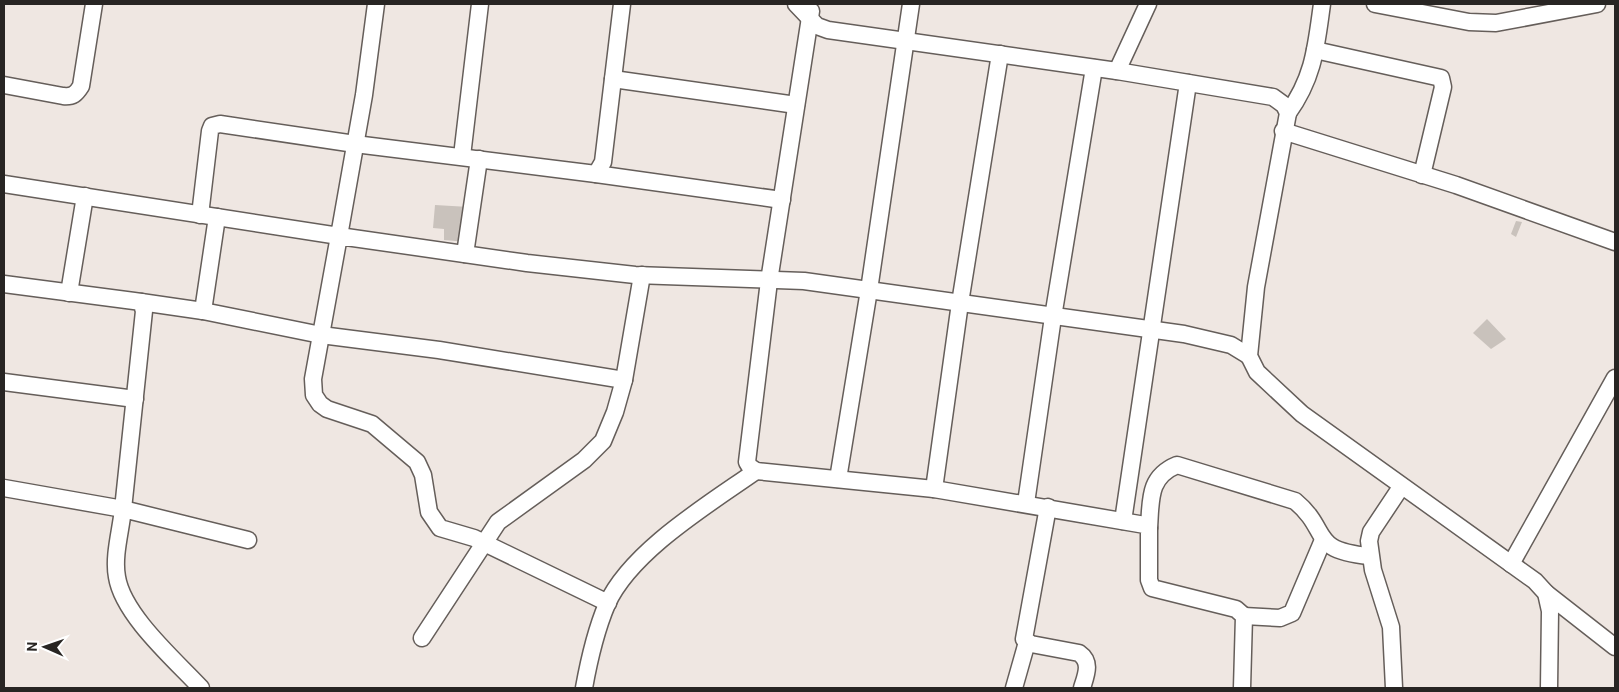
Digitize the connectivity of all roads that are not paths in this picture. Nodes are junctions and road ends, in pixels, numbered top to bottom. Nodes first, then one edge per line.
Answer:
1 (94, 4) edge
2 (376, 4) edge
3 (480, 4) edge
4 (622, 4) edge
5 (796, 4) edge
6 (910, 4) edge
7 (1148, 4) edge
8 (1322, 4) edge
9 (1375, 4) edge
10 (1597, 4) edge
11 (811, 11) edge
12 (905, 39) junction
13 (1315, 50) junction
14 (1000, 54) junction
15 (1094, 68) junction
16 (1117, 71) junction
17 (613, 79) junction
18 (1188, 83) junction
19 (4, 85) edge
20 (796, 105) junction
21 (1288, 113) junction
22 (1283, 131) junction
23 (355, 144) junction
24 (462, 156) junction
25 (479, 158) junction
26 (596, 174) junction
27 (1422, 175) junction
28 (4, 184) edge
29 (85, 196) junction
30 (782, 200) junction
31 (200, 214) junction
32 (217, 217) junction
33 (339, 236) junction
34 (1615, 242) edge
35 (465, 254) junction
36 (642, 275) junction
37 (769, 281) junction
38 (4, 284) edge
39 (869, 290) junction
40 (69, 293) junction
41 (141, 302) junction
42 (960, 303) junction
43 (203, 311) junction
44 (1053, 317) junction
45 (1152, 331) junction
46 (321, 335) junction
47 (1249, 356) junction
48 (1615, 378) edge
49 (624, 380) junction
50 (4, 382) edge
51 (135, 399) junction
52 (756, 471) junction
53 (838, 479) junction
54 (1401, 487) junction
55 (4, 488) edge
56 (934, 489) junction
57 (1026, 503) junction
58 (1048, 508) junction
59 (123, 509) junction
60 (1123, 521) junction
61 (1149, 528) junction
62 (248, 540) dead end
63 (1323, 540) junction
64 (484, 544) junction
65 (1369, 556) junction
66 (1511, 564) junction
67 (1546, 593) junction
68 (608, 604) junction
69 (1244, 616) junction
70 (422, 638) dead end
71 (1027, 642) junction
72 (1615, 648) edge
73 (201, 688) edge
74 (584, 688) edge
75 (1014, 688) edge
76 (1082, 688) edge
77 (1242, 688) edge
78 (1394, 688) edge
79 (1550, 688) edge

1 - 19 street
2 - 23 street
3 - 24 street
4 - 17 street
5 - 11 street
6 - 12 street
7 - 16 street
8 - 13 street
9 - 10 street
11 - 12 street
11 - 20 street
12 - 14 street
12 - 39 street
13 - 21 street
13 - 27 street
14 - 15 street
14 - 42 street
15 - 16 street
15 - 44 street
16 - 18 street
17 - 20 street
17 - 26 street
18 - 21 street
18 - 45 street
20 - 30 street
21 - 22 street
22 - 27 street
22 - 47 street
23 - 24 street
23 - 31 street
23 - 33 street
24 - 25 street
25 - 26 street
25 - 35 street
26 - 30 street
27 - 34 street
28 - 29 street
29 - 31 street
29 - 40 street
30 - 37 street
31 - 32 street
32 - 33 street
32 - 43 street
33 - 35 street
33 - 46 street
35 - 36 street
36 - 37 street
36 - 49 street
37 - 39 street
37 - 52 street
38 - 40 street
39 - 42 street
39 - 53 street
40 - 41 street
41 - 43 street
41 - 51 street
42 - 44 street
42 - 56 street
43 - 46 street
44 - 45 street
44 - 57 street
45 - 47 street
45 - 60 street
46 - 49 street
46 - 64 street
47 - 54 street
48 - 66 street
49 - 64 street
50 - 51 street
51 - 59 street
52 - 53 street
52 - 68 street
53 - 56 street
54 - 65 street
54 - 66 street
55 - 59 street
56 - 57 street
57 - 58 street
58 - 60 street
58 - 71 street
59 - 62 street
59 - 73 street
60 - 61 street
61 - 63 street
61 - 69 street
63 - 65 street
63 - 69 street
64 - 68 street
64 - 70 street
65 - 78 street
66 - 67 street
67 - 72 street
67 - 79 street
68 - 74 street
69 - 77 street
71 - 75 street
71 - 76 street

